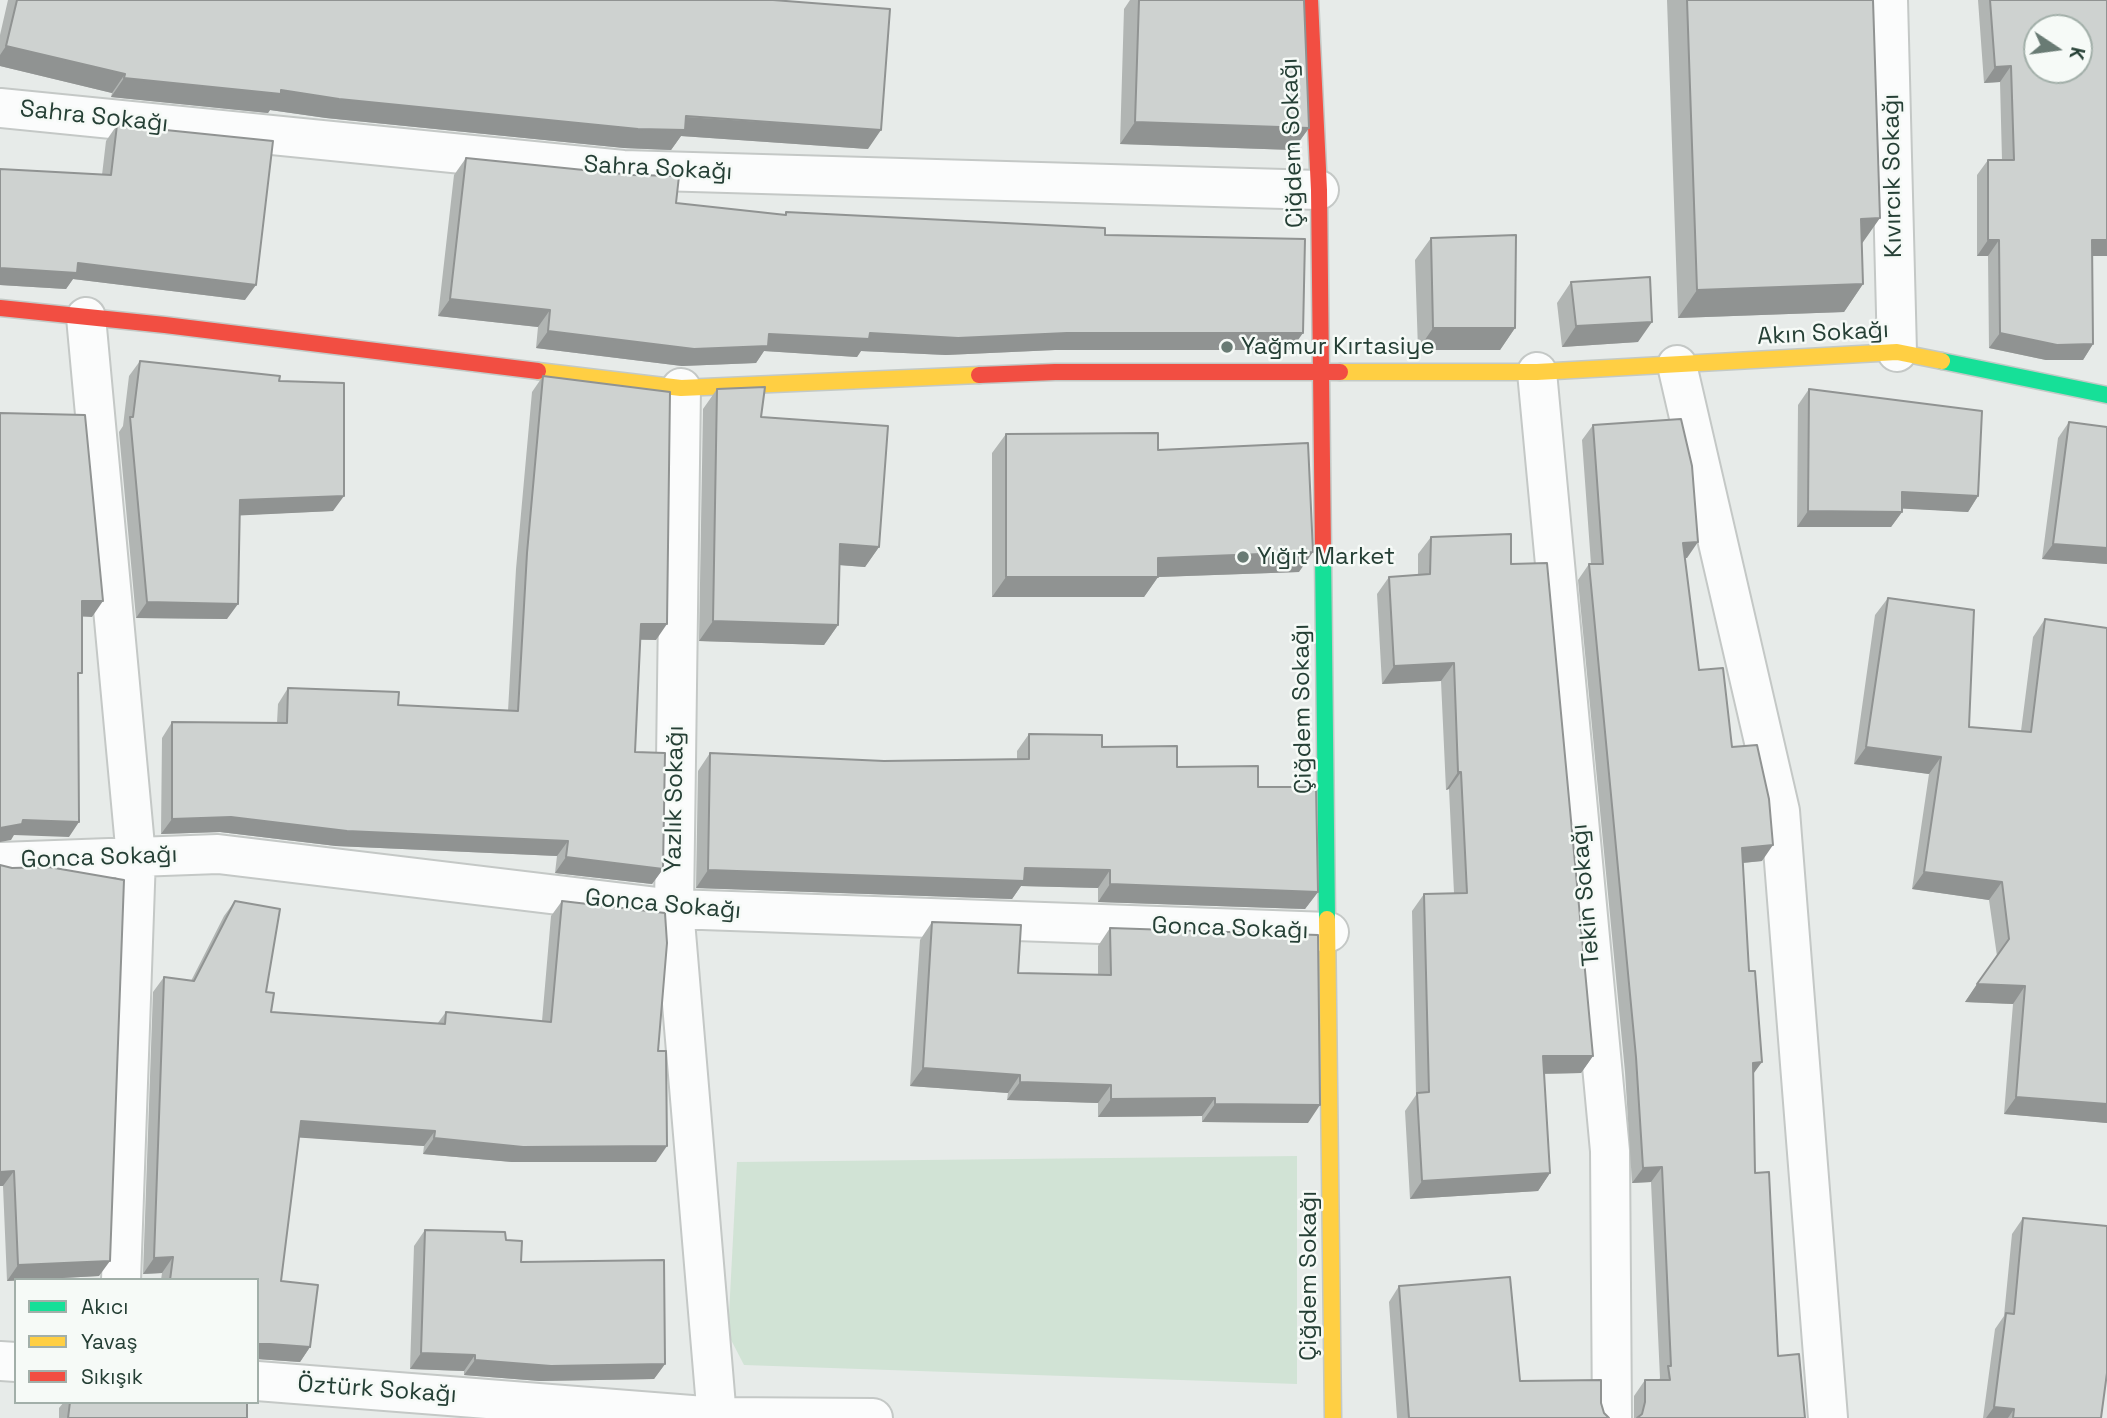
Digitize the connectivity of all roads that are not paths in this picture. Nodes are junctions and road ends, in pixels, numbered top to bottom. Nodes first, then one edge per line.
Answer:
1 (1310, 0) edge
2 (1888, 0) edge
3 (0, 108) edge
4 (1319, 190) junction
5 (0, 308) edge
6 (86, 317) junction
7 (1897, 352) junction
8 (1677, 365) junction
9 (1320, 372) junction
10 (1537, 372) junction
11 (681, 388) junction
12 (2107, 395) edge
13 (136, 857) junction
14 (0, 862) edge
15 (674, 909) junction
16 (1329, 932) junction
17 (121, 1278) edge
18 (259, 1381) edge
19 (405, 1405) edge
20 (717, 1417) edge
21 (873, 1418) edge
22 (1333, 1418) edge
23 (1612, 1418) edge
24 (1828, 1418) edge

1 - 4 street, Çiğdem Sokağı
2 - 7 street, Kıvırcık Sokağı
3 - 4 street, Sahra Sokağı
4 - 9 street, Çiğdem Sokağı
5 - 6 street, Akın Sokağı
6 - 11 street, Akın Sokağı
6 - 13 street
7 - 8 street, Akın Sokağı
7 - 12 street, Akın Sokağı
8 - 10 street, Akın Sokağı
8 - 24 street
9 - 10 street, Akın Sokağı
9 - 11 street, Akın Sokağı
9 - 16 street, Çiğdem Sokağı
10 - 23 street, Tekin Sokağı
11 - 15 street, Yazlık Sokağı
13 - 14 street, Gonca Sokağı
13 - 15 street, Gonca Sokağı
13 - 17 street
15 - 16 street, Gonca Sokağı
15 - 20 street, Yazlık Sokağı
16 - 22 street, Çiğdem Sokağı
18 - 19 street, Öztürk Sokağı
19 - 20 street, Öztürk Sokağı
20 - 21 street, Öztürk Sokağı

